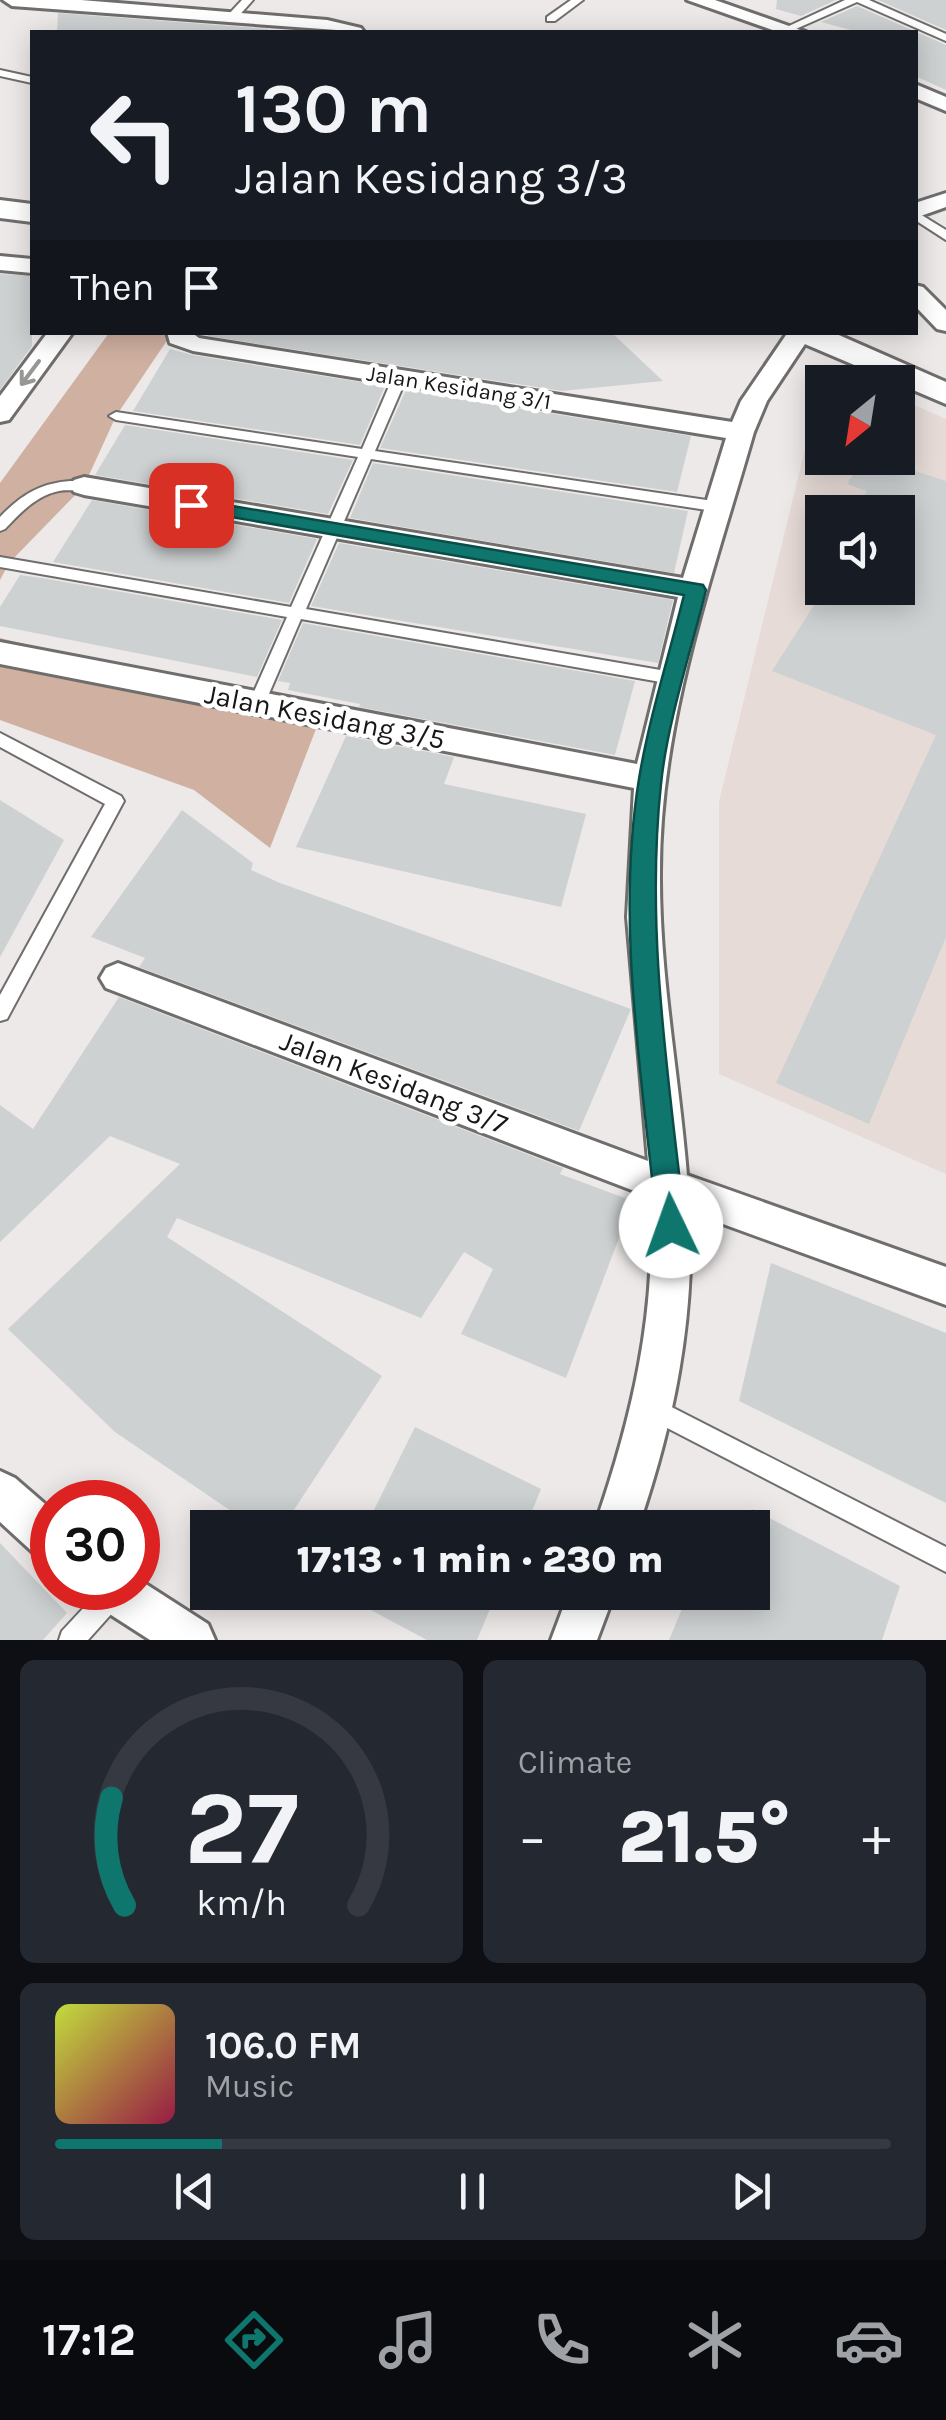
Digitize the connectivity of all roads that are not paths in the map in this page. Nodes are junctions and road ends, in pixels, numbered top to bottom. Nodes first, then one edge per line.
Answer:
1 (12, 0) edge
2 (248, 0) edge
3 (578, 0) edge
4 (696, 0) edge
5 (853, 0) edge
6 (861, 0) edge
7 (35, 1) edge
8 (143, 7) edge
9 (232, 18) junction
10 (551, 19) dead end
11 (132, 30) edge
12 (350, 30) edge
13 (785, 30) edge
14 (790, 30) edge
15 (946, 38) edge
16 (0, 72) edge
17 (30, 80) edge
18 (918, 92) edge
19 (946, 106) edge
20 (946, 200) edge
21 (0, 209) edge
22 (918, 212) edge
23 (30, 213) edge
24 (918, 215) edge
25 (946, 236) edge
26 (0, 263) edge
27 (30, 266) edge
28 (918, 295) edge
29 (946, 324) edge
30 (59, 335) edge
31 (179, 335) edge
32 (801, 335) edge
33 (810, 335) edge
34 (400, 377) junction
35 (946, 394) edge
36 (0, 414) edge
37 (116, 416) dead end
38 (741, 432) junction
39 (368, 455) junction
40 (84, 486) joint
41 (720, 507) junction
42 (0, 526) edge
43 (334, 530) junction
44 (0, 562) edge
45 (696, 590) junction
46 (298, 613) junction
47 (0, 653) edge
48 (672, 678) junction
49 (257, 703) junction
50 (0, 739) edge
51 (650, 780) junction
52 (118, 978) dead end
53 (0, 1014) edge
54 (670, 1186) junction
55 (946, 1286) edge
56 (652, 1408) junction
57 (0, 1493) edge
58 (621, 1510) edge
59 (30, 1520) edge
60 (946, 1560) edge
61 (96, 1610) edge
62 (146, 1610) edge
63 (585, 1610) edge
64 (72, 1640) edge
65 (192, 1640) edge
66 (574, 1640) edge

1 - 7 street
2 - 9 lane
3 - 10 lane
4 - 13 street
5 - 14 lane
6 - 15 lane
7 - 8 street
8 - 9 street
8 - 11 street
9 - 12 street
16 - 17 lane
18 - 19 street
20 - 22 street
21 - 23 street
24 - 25 lane
26 - 27 street
28 - 29 street
30 -> 36 street
31 - 34 street, Jalan Kesidang 3/1
32 - 38 street
33 - 35 street
34 - 38 street, Jalan Kesidang 3/1
34 - 39 lane
37 - 39 lane
38 - 41 street
39 - 41 lane
39 - 43 lane
40 - 42 lane
40 - 43 street
41 - 45 street
43 - 45 street
43 - 46 lane
44 - 46 lane
45 - 48 street
46 - 48 lane
46 - 49 lane
47 - 49 street, Jalan Kesidang 3/5
48 - 51 street
49 - 51 street, Jalan Kesidang 3/5
50 - 53 lane
51 - 54 street
52 - 54 street, Jalan Kesidang 3/7
54 - 55 street, Jalan Kesidang 3/7
54 - 56 street
56 - 58 street
56 - 60 lane
57 - 59 street
61 - 64 lane
62 - 65 street
63 - 66 street

